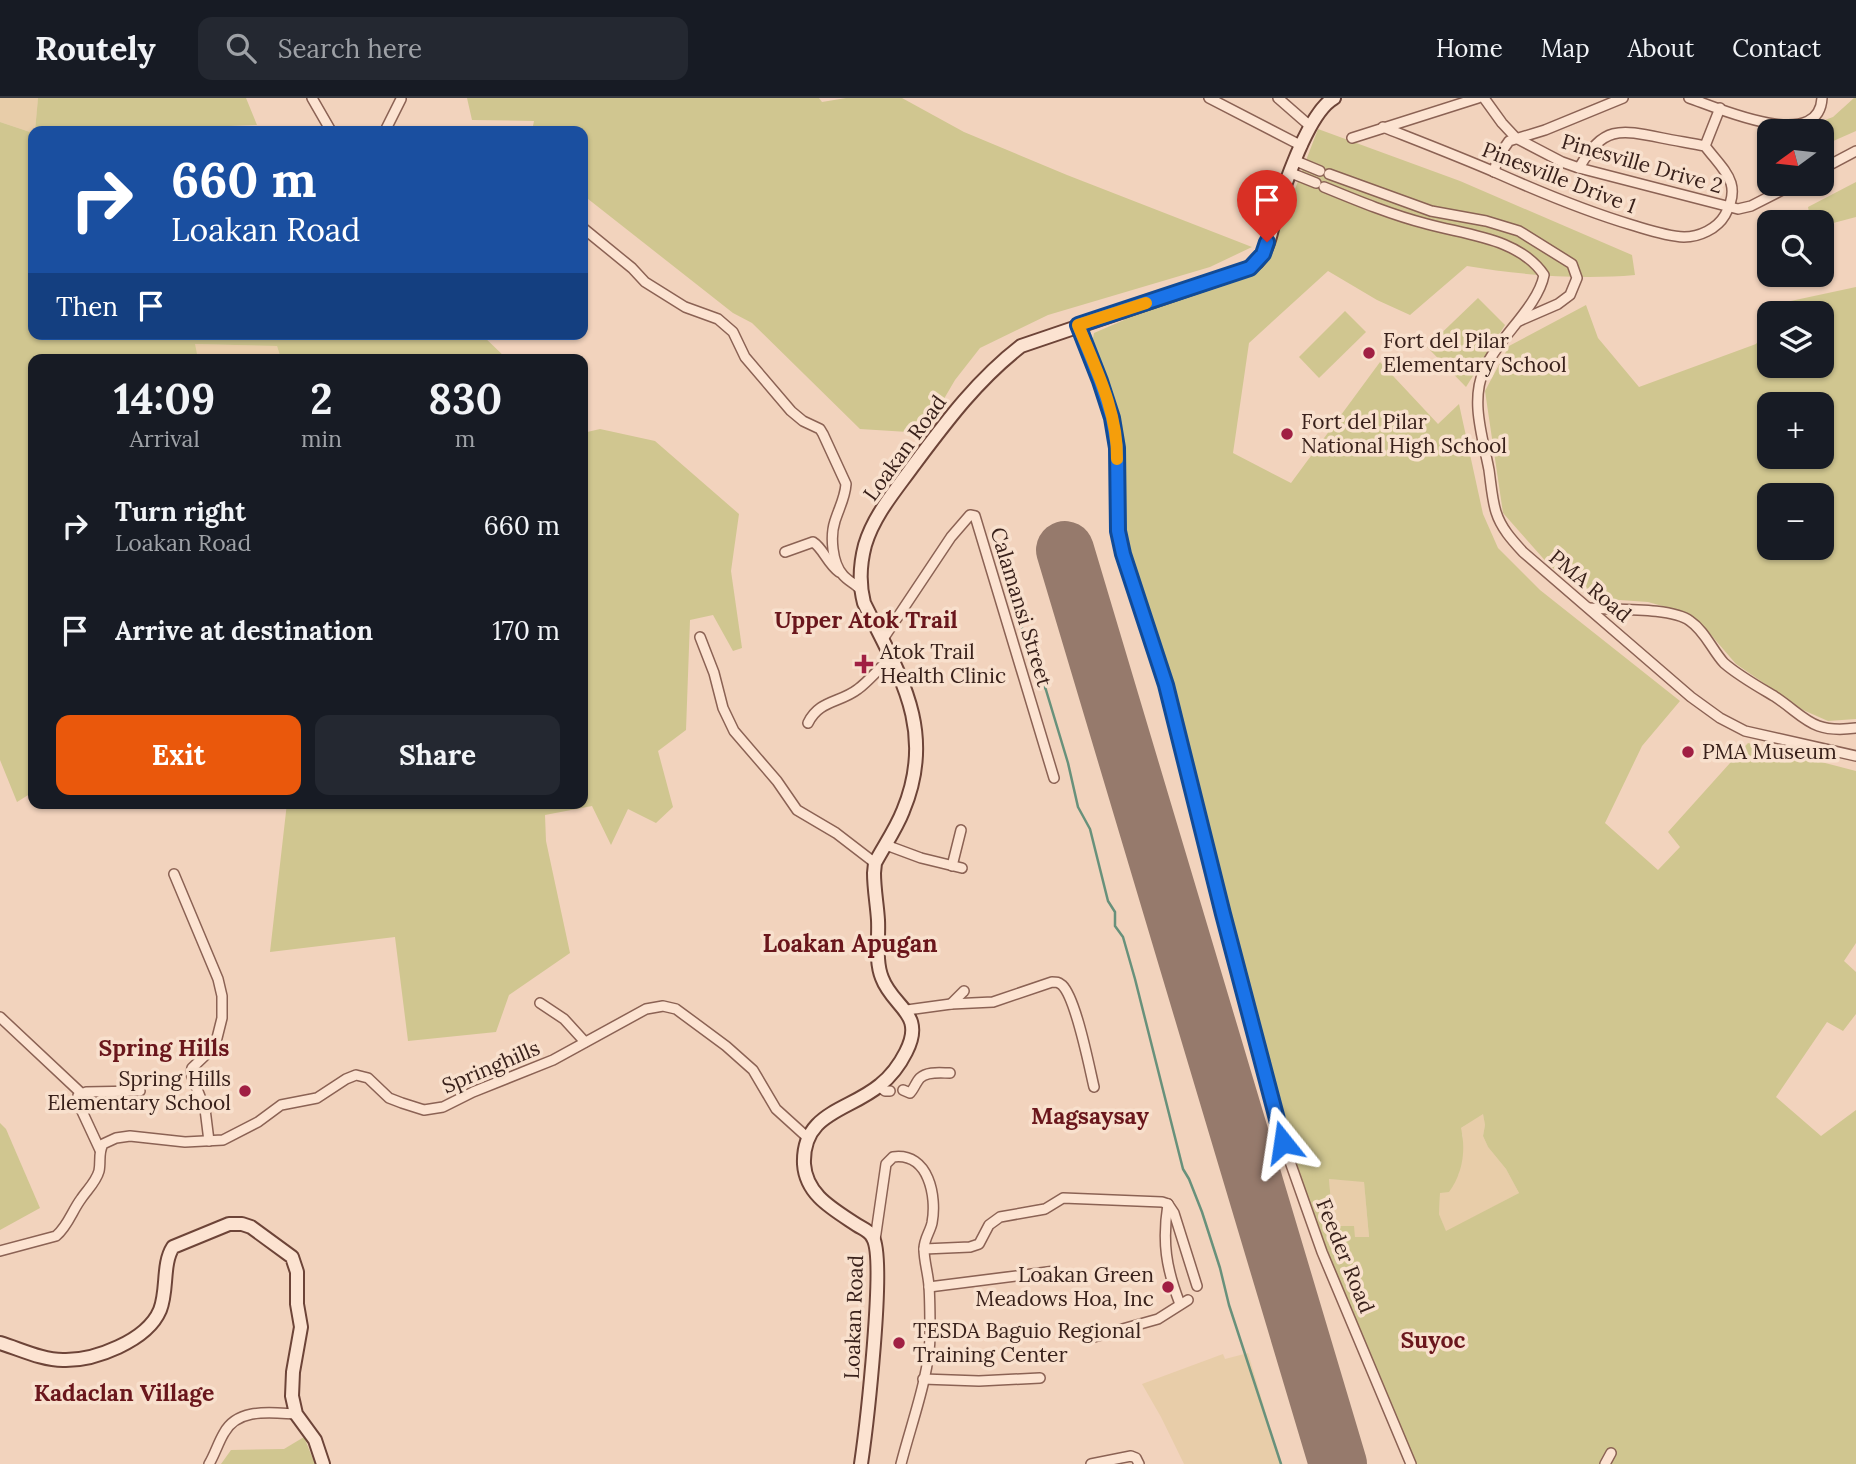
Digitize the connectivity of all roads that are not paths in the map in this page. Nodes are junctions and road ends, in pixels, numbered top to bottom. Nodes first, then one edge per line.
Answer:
1 (312, 98) edge
2 (1209, 98) edge
3 (1278, 98) edge
4 (1334, 98) edge
5 (1478, 98) edge
6 (1484, 98) edge
7 (1623, 98) edge
8 (1689, 98) edge
9 (1822, 98) edge
10 (401, 99) edge
11 (1720, 108) junction
12 (328, 126) edge
13 (388, 126) edge
14 (1310, 126) junction
15 (1383, 127) junction
16 (1352, 138) dead end
17 (1516, 138) junction
18 (1302, 146) junction
19 (1706, 146) junction
20 (1856, 151) edge
21 (1834, 163) edge
22 (1294, 167) junction
23 (1579, 168) junction
24 (1494, 172) junction
25 (1360, 187) junction
26 (1771, 196) edge
27 (1355, 199) junction
28 (1729, 208) junction
29 (588, 232) edge
30 (1518, 321) junction
31 (1078, 325) junction
32 (785, 552) dead end
33 (840, 573) junction
34 (860, 589) junction
35 (1587, 608) junction
36 (700, 637) dead end
37 (883, 639) junction
38 (891, 658) junction
39 (808, 723) dead end
40 (1856, 728) edge
41 (1856, 756) edge
42 (1054, 778) dead end
43 (961, 830) dead end
44 (886, 845) junction
45 (875, 863) junction
46 (174, 874) dead end
47 (964, 991) dead end
48 (540, 1003) dead end
49 (951, 1004) junction
50 (906, 1010) junction
51 (0, 1017) edge
52 (585, 1042) junction
53 (950, 1073) dead end
54 (1094, 1087) dead end
55 (903, 1090) dead end
56 (140, 1091) dead end
57 (81, 1093) junction
58 (808, 1138) junction
59 (209, 1141) junction
60 (100, 1150) junction
61 (1168, 1204) junction
62 (875, 1240) junction
63 (924, 1249) junction
64 (0, 1251) edge
65 (1055, 1271) dead end
66 (1197, 1286) dead end
67 (929, 1287) junction
68 (1094, 1336) dead end
69 (0, 1343) edge
70 (1040, 1378) dead end
71 (923, 1379) junction
72 (296, 1414) junction
73 (1611, 1453) dead end
74 (209, 1464) edge
75 (323, 1464) edge
76 (861, 1464) edge
77 (901, 1464) edge
78 (1091, 1464) edge
79 (1139, 1464) edge
80 (1411, 1464) edge
81 (1605, 1464) edge

1 - 12 street
2 - 18 street
3 - 14 street
4 - 14 main road, Loakan Road
5 - 15 street
6 - 17 street, Pinesville Drive 2
7 - 17 street
8 - 11 street
9 - 11 street
10 - 13 street
11 - 19 street
14 - 18 main road, Loakan Road
15 - 16 street
15 - 24 street, Pinesville Drive 1
17 - 23 street, Pinesville Drive 2
17 - 24 street
18 - 22 main road, Loakan Road
19 - 23 street
19 - 28 street
20 - 21 street
22 - 25 street, PMA Road
22 - 27 street, PMA Road
22 - 31 main road, Loakan Road
23 - 28 street, Pinesville Drive 2
24 - 28 street, Pinesville Drive 1
25 - 27 street
25 - 30 street, PMA Road
26 - 28 street
27 - 30 street, PMA Road
29 - 33 street
30 - 35 street, PMA Road
31 - 34 main road, Loakan Road
31 - 80 street, Feeder Road
32 - 33 street
33 - 34 street
34 - 37 main road, Loakan Road
35 - 40 street
35 - 41 street, PMA Road
36 - 45 street
37 - 38 main road, Loakan Road
37 - 42 street, Calamansi Street
38 - 39 street
38 - 44 main road, Loakan Road
43 - 44 street
44 - 45 main road, Loakan Road
45 - 50 main road
46 - 59 street
47 - 49 street
48 - 52 street
49 - 50 street
49 - 54 street
50 - 58 main road
51 - 57 street
52 - 58 street, Springhills
52 - 59 street, Springhills
53 - 55 street
56 - 57 street
57 - 60 street
58 - 62 main road, Loakan Road
59 - 60 street, Springhills
60 - 64 street
61 - 63 street
61 - 66 street
61 - 68 street
62 - 63 street
62 - 76 main road, Loakan Road
63 - 67 street
65 - 67 street
67 - 71 street
69 - 72 main road
70 - 71 street
71 - 77 street
72 - 74 street
72 - 75 main road
73 - 81 street
78 - 79 street

